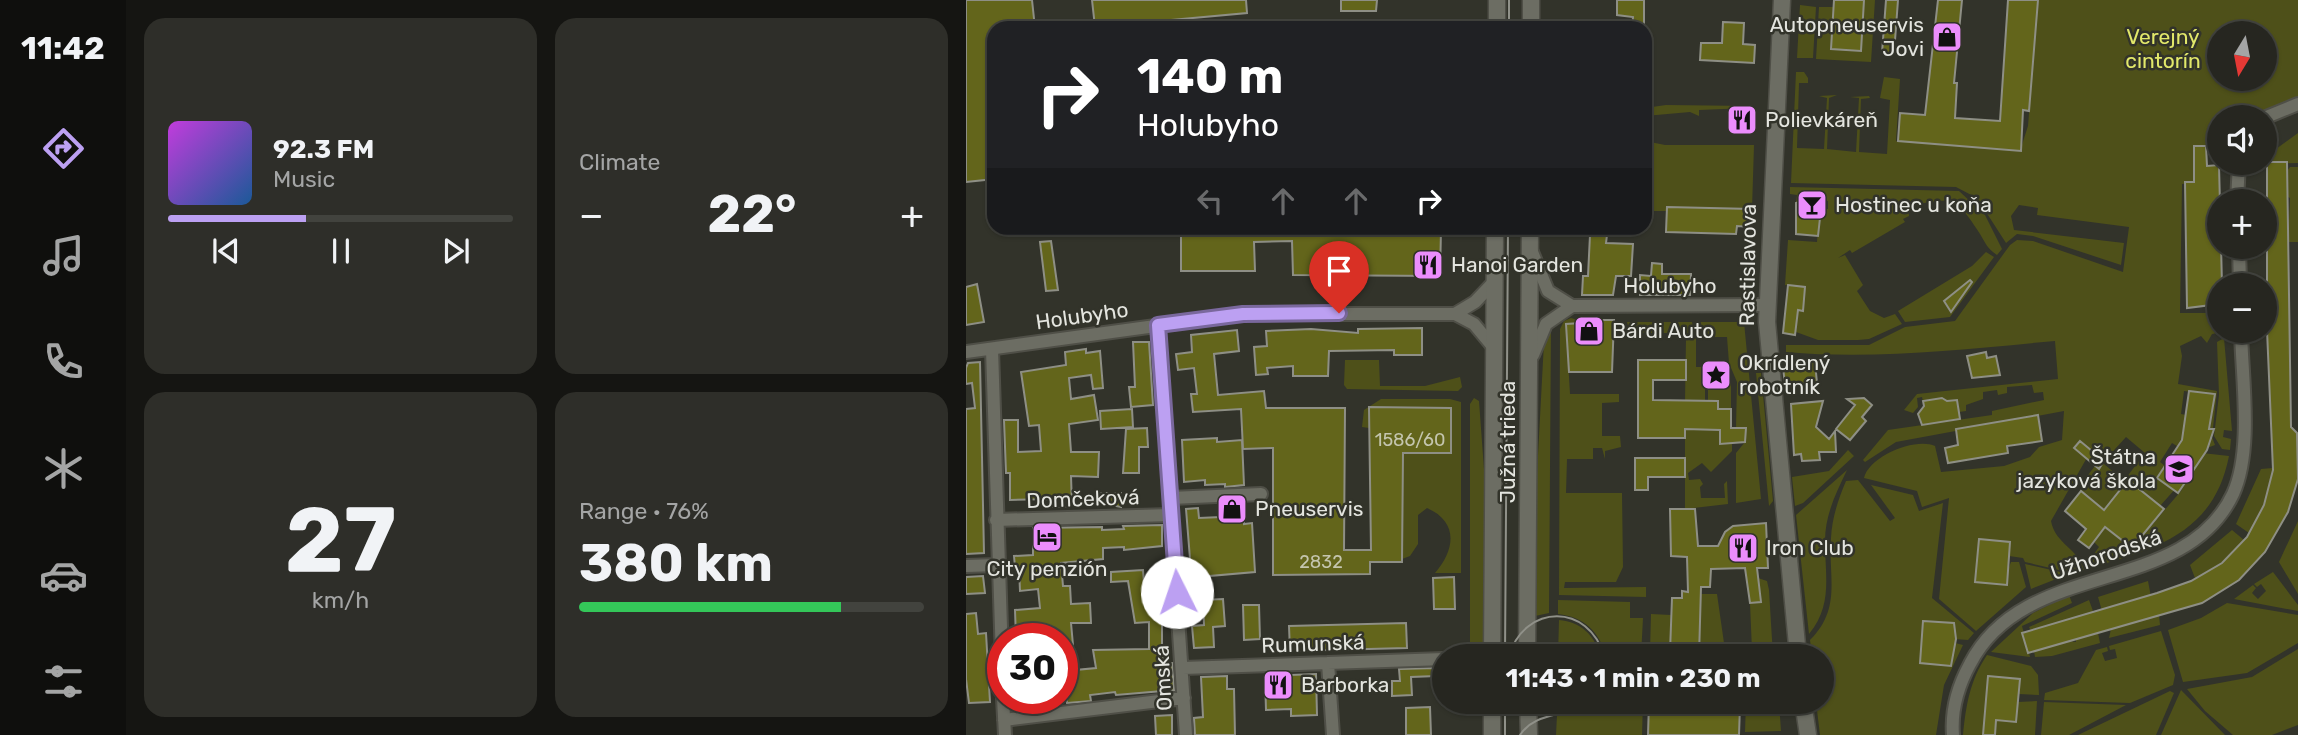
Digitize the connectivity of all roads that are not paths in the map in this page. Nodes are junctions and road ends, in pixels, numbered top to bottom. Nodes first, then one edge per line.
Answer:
1 (1497, 0) edge
2 (1531, 0) edge
3 (1782, 0) edge
4 (1497, 21) edge
5 (1531, 21) edge
6 (2298, 104) edge
7 (2277, 113) edge
8 (1495, 235) edge
9 (1530, 235) edge
10 (1530, 244) junction
11 (1495, 281) junction
12 (1767, 305) junction
13 (1572, 306) junction
14 (1455, 314) junction
15 (1158, 325) junction
16 (2241, 343) edge
17 (1494, 348) junction
18 (992, 349) junction
19 (966, 352) edge
20 (1529, 366) junction
21 (1261, 494) dead end
22 (1171, 498) junction
23 (1171, 515) junction
24 (996, 520) junction
25 (997, 565) junction
26 (966, 566) edge
27 (1000, 623) edge
28 (1492, 644) edge
29 (1527, 644) edge
30 (1797, 644) edge
31 (1432, 659) edge
32 (1328, 663) junction
33 (1183, 668) junction
34 (1184, 698) junction
35 (1004, 714) edge
36 (1492, 714) edge
37 (1528, 714) edge
38 (1805, 714) edge
39 (1004, 720) junction
40 (1005, 735) edge
41 (1185, 735) edge
42 (1333, 735) edge
43 (1492, 735) edge
44 (1529, 735) edge
45 (1808, 735) edge
46 (1953, 735) edge

1 - 4 street
2 - 5 street
3 - 12 street, Rastislavova
6 - 7 street
8 - 11 street, Južná trieda
9 - 10 street, Južná trieda
10 - 13 street
10 - 20 street, Južná trieda
11 - 14 street
11 - 17 street, Južná trieda
12 - 13 street, Holubyho
12 - 30 street, Rastislavova
13 - 20 street
14 - 15 street, Holubyho
14 - 17 street
15 - 18 street, Holubyho
15 - 22 street, Omská
16 - 46 street, Užhorodská
17 - 28 street, Južná trieda
18 - 19 street, Holubyho
18 - 24 street
20 - 29 street, Južná trieda
21 - 22 street
22 - 23 street, Omská
23 - 24 street, Domčeková
23 - 33 street, Omská
24 - 25 street
25 - 26 street
25 - 27 street
31 - 32 street, Rumunská
32 - 33 street, Rumunská
32 - 42 street
33 - 34 street, Omská
34 - 39 street
34 - 41 street, Omská
35 - 39 street
36 - 43 street
37 - 44 street
38 - 45 street
39 - 40 street

